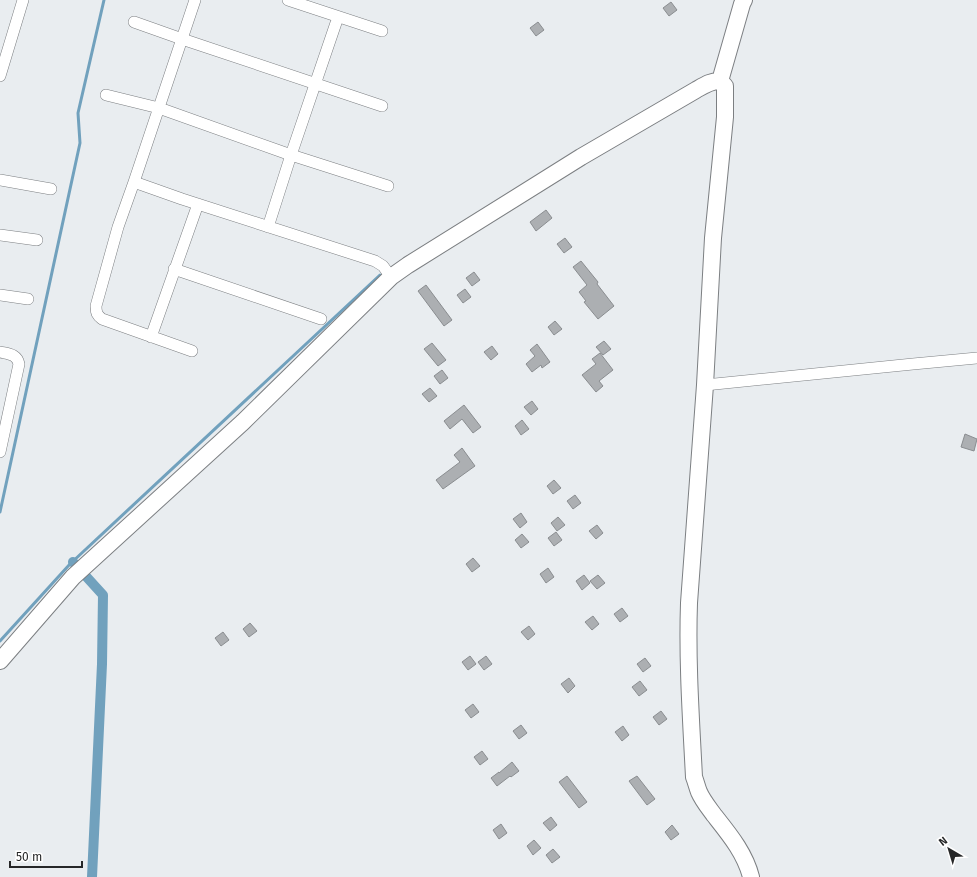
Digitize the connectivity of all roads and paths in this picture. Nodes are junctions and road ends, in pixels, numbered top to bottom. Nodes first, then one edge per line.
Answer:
1 (24, 0) edge
2 (195, 0) edge
3 (288, 0) edge
4 (744, 0) edge
5 (338, 17) junction
6 (134, 22) dead end
7 (382, 31) dead end
8 (182, 39) junction
9 (0, 76) edge
10 (720, 81) junction
11 (315, 84) junction
12 (106, 94) dead end
13 (382, 106) dead end
14 (159, 108) junction
15 (291, 155) junction
16 (0, 180) edge
17 (134, 182) junction
18 (388, 186) dead end
19 (51, 189) dead end
20 (198, 204) junction
21 (268, 227) junction
22 (0, 235) edge
23 (37, 240) dead end
24 (174, 269) junction
25 (388, 272) junction
26 (0, 295) edge
27 (28, 299) dead end
28 (321, 319) dead end
29 (152, 337) junction
30 (192, 351) dead end
31 (0, 352) edge
32 (977, 358) edge
33 (706, 385) junction
34 (0, 452) edge
35 (0, 662) edge
36 (751, 877) edge

1 - 9 street
2 - 8 street
3 - 5 street
4 - 10 main road
5 - 7 street
5 - 11 street
6 - 8 street
8 - 11 street
8 - 14 street
10 - 25 main road
10 - 33 main road
11 - 13 street
11 - 15 street
12 - 14 street
14 - 15 street
14 - 17 street
15 - 18 street
15 - 21 street
16 - 19 street
17 - 20 street
17 - 29 street
20 - 21 street
20 - 24 street
21 - 25 street
22 - 23 street
24 - 28 street
24 - 29 street
25 - 35 main road
26 - 27 street
29 - 30 street
31 - 34 street
32 - 33 street
33 - 36 main road

